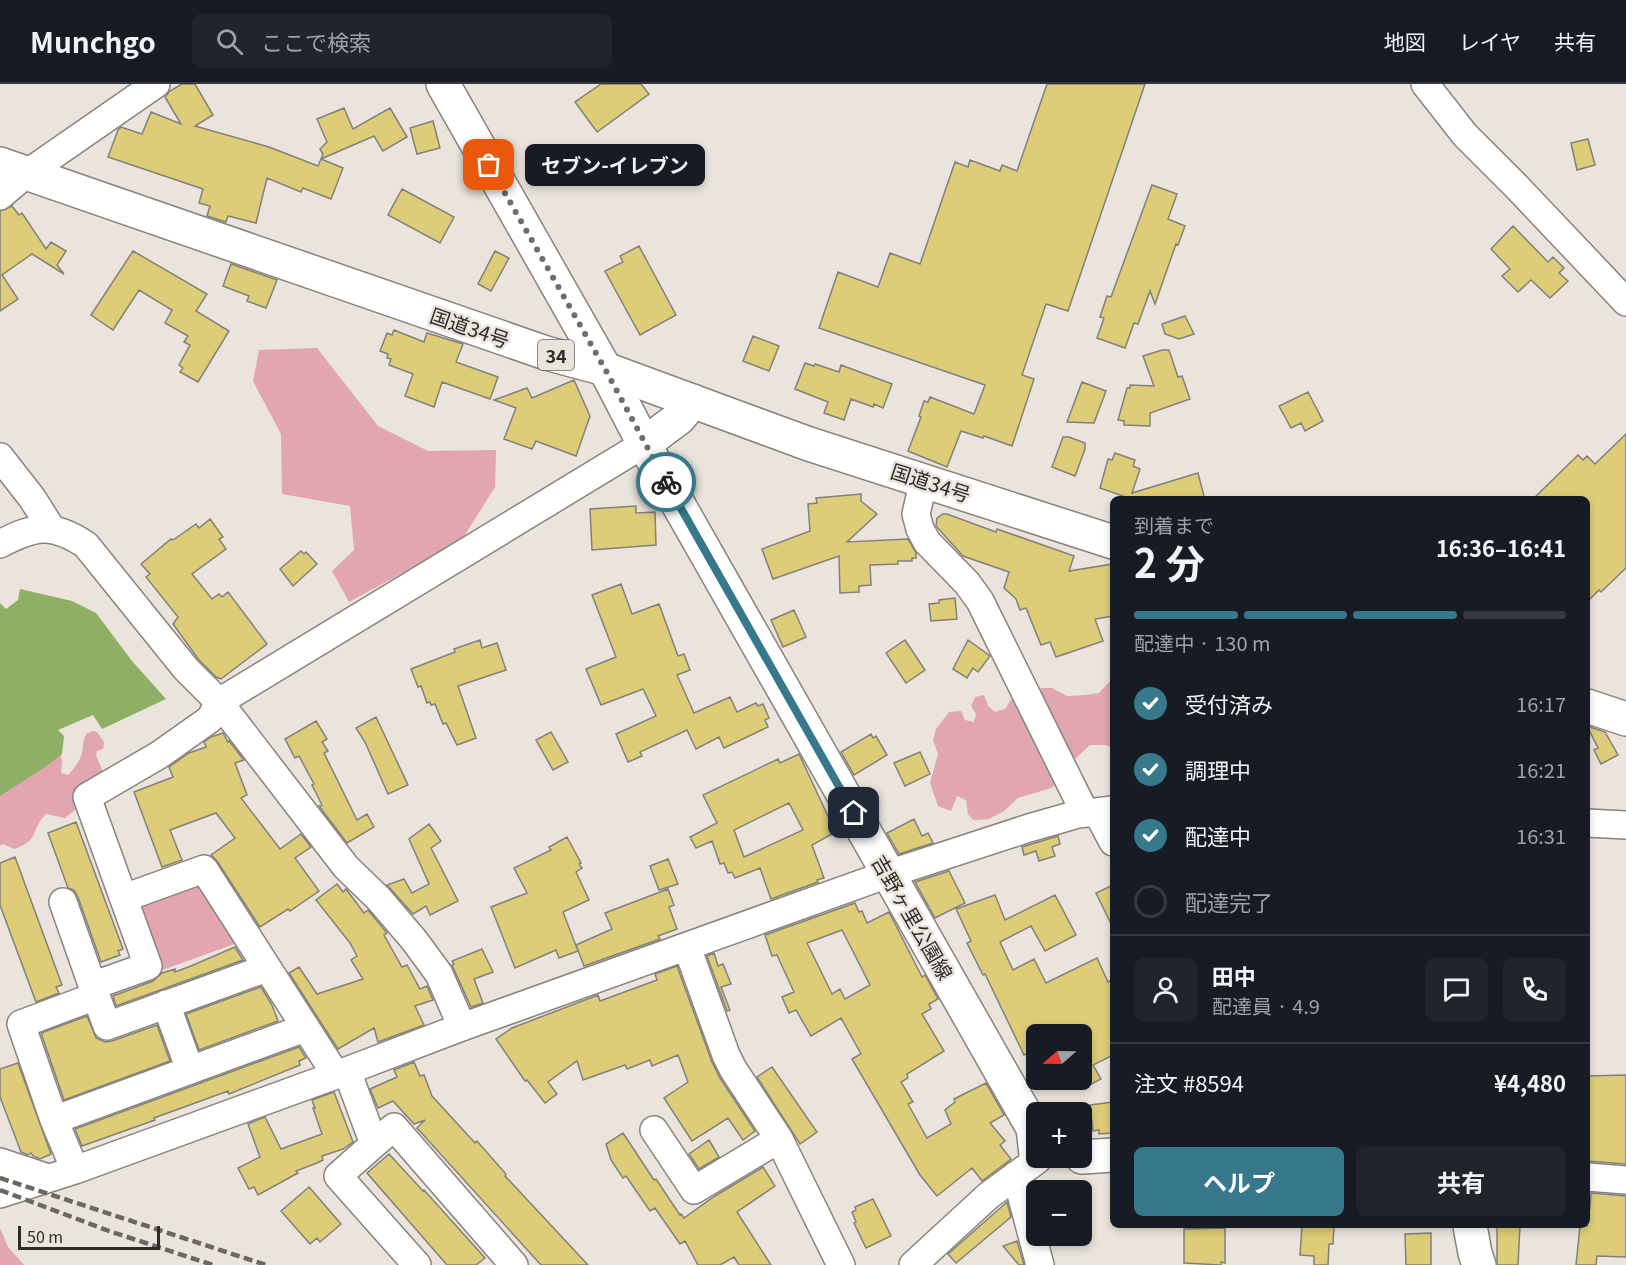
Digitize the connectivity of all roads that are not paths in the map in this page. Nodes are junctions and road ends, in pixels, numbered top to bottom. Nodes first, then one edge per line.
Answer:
1 (156, 84) edge
2 (443, 84) edge
3 (1425, 84) edge
4 (13, 169) edge
5 (0, 196) edge
6 (1626, 302) edge
7 (605, 369) junction
8 (693, 401) junction
9 (644, 444) junction
10 (0, 457) edge
11 (924, 479) junction
12 (51, 528) junction
13 (1110, 541) edge
14 (0, 544) edge
15 (219, 702) junction
16 (1590, 707) edge
17 (1626, 719) edge
18 (1098, 812) edge
19 (1590, 824) edge
20 (1626, 825) edge
21 (1110, 836) edge
22 (888, 874) junction
23 (124, 898) junction
24 (63, 902) dead end
25 (687, 947) junction
26 (267, 968) junction
27 (94, 991) junction
28 (166, 1004) junction
29 (462, 1027) junction
30 (305, 1028) junction
31 (190, 1070) junction
32 (341, 1073) junction
33 (1026, 1116) edge
34 (54, 1120) junction
35 (654, 1130) dead end
36 (779, 1139) junction
37 (375, 1144) junction
38 (1110, 1155) edge
39 (1092, 1156) edge
40 (0, 1161) edge
41 (1028, 1168) edge
42 (1038, 1168) edge
43 (75, 1170) junction
44 (1590, 1177) edge
45 (48, 1178) junction
46 (1626, 1180) edge
47 (0, 1194) edge
48 (1470, 1228) edge
49 (417, 1265) edge
50 (514, 1265) edge
51 (841, 1265) edge
52 (913, 1265) edge
53 (1040, 1265) edge
54 (1479, 1265) edge

1 - 4 street
2 - 7 main road, 吉野ヶ里公園線
3 - 6 street
4 - 5 street
4 - 7 main road, 国道34号 / 34
7 - 8 main road, 国道34号 / 34
7 - 9 main road, 吉野ヶ里公園線
8 - 9 main road
8 - 11 main road, 国道34号 / 34
9 - 15 street
9 - 22 main road, 吉野ヶ里公園線
10 - 12 street
11 - 13 main road, 国道34号 / 34
11 - 18 street
12 - 14 street
12 - 15 street
15 - 23 street
15 - 29 street
16 - 17 main road
18 - 21 street
18 - 22 street
19 - 20 street
22 - 25 street
22 - 33 main road, 吉野ヶ里公園線
23 - 26 street
23 - 27 street
24 - 27 street
25 - 29 street
25 - 36 street
26 - 28 street
26 - 30 street
27 - 28 street
27 - 34 street
28 - 31 street
29 - 32 street
30 - 31 street
30 - 32 street
31 - 34 street
32 - 37 street
32 - 43 street
34 - 43 street
35 - 36 street
36 - 51 street
37 - 49 street
37 - 50 street
38 - 39 main road
40 - 45 street
41 - 52 street
42 - 53 street
43 - 45 street
44 - 46 street
45 - 47 street
48 - 54 main road

